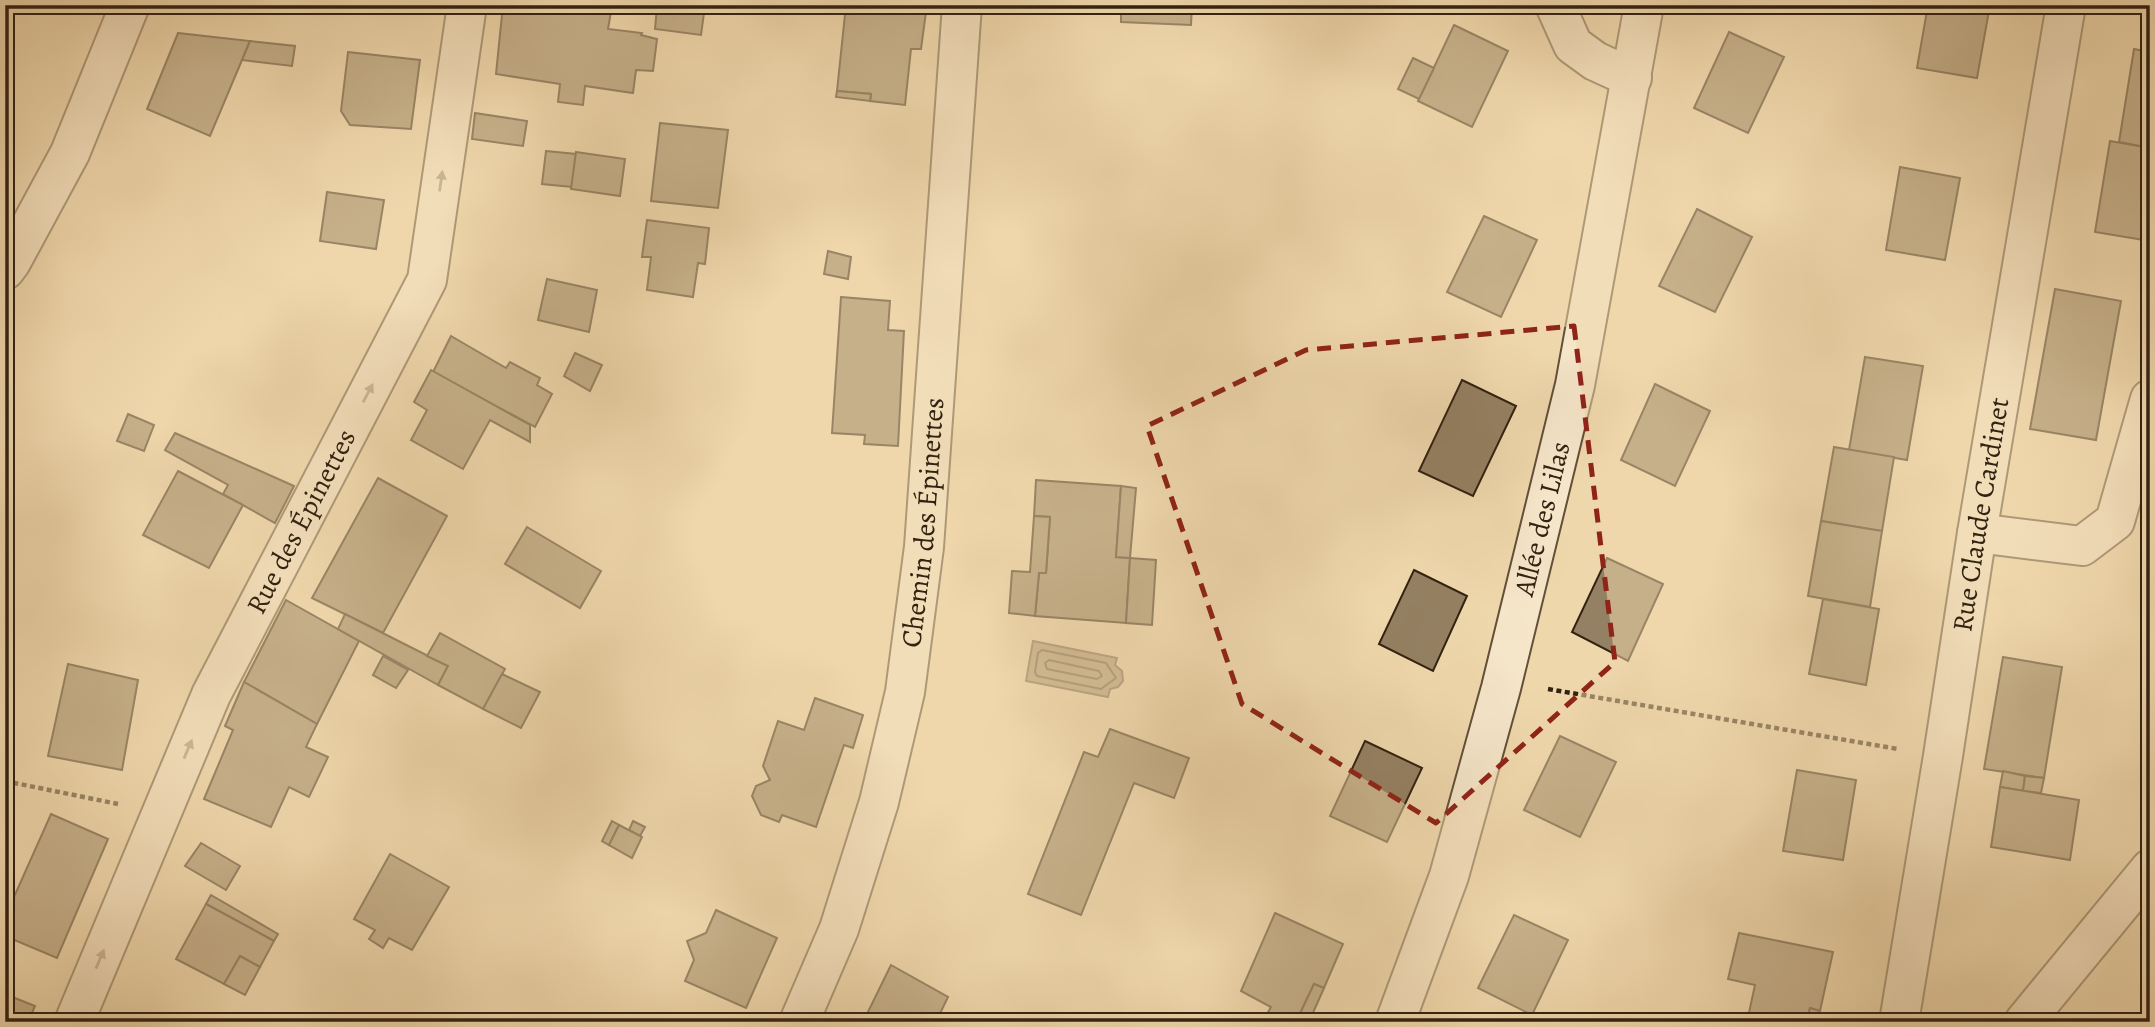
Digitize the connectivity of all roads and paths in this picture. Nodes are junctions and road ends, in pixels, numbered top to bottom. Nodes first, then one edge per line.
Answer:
1 (130, 5) edge
2 (467, 5) edge
3 (962, 5) edge
4 (1555, 5) edge
5 (1644, 5) edge
6 (2066, 5) edge
7 (1632, 78) junction
8 (5, 270) edge
9 (2150, 399) edge
10 (1977, 533) junction
11 (1502, 681) junction
12 (1944, 756) junction
13 (5, 781) edge
14 (161, 813) junction
15 (2150, 869) edge
16 (74, 1022) edge
17 (799, 1022) edge
18 (1395, 1022) edge
19 (1899, 1022) edge
20 (2024, 1022) edge

1 - 8 street
14 -> 2 street, Rue des Épinettes
3 - 17 street, Chemin des Épinettes
4 - 7 street
5 - 7 street, Allée des Lilas
6 - 10 street, Rue Claude Cardinet
7 - 11 street, Allée des Lilas
9 - 10 street
10 - 12 street, Rue Claude Cardinet
11 - 12 path
11 - 18 street, Allée des Lilas
12 - 19 street, Rue Claude Cardinet
13 - 14 path
16 -> 14 street, Rue des Épinettes
15 - 20 street

